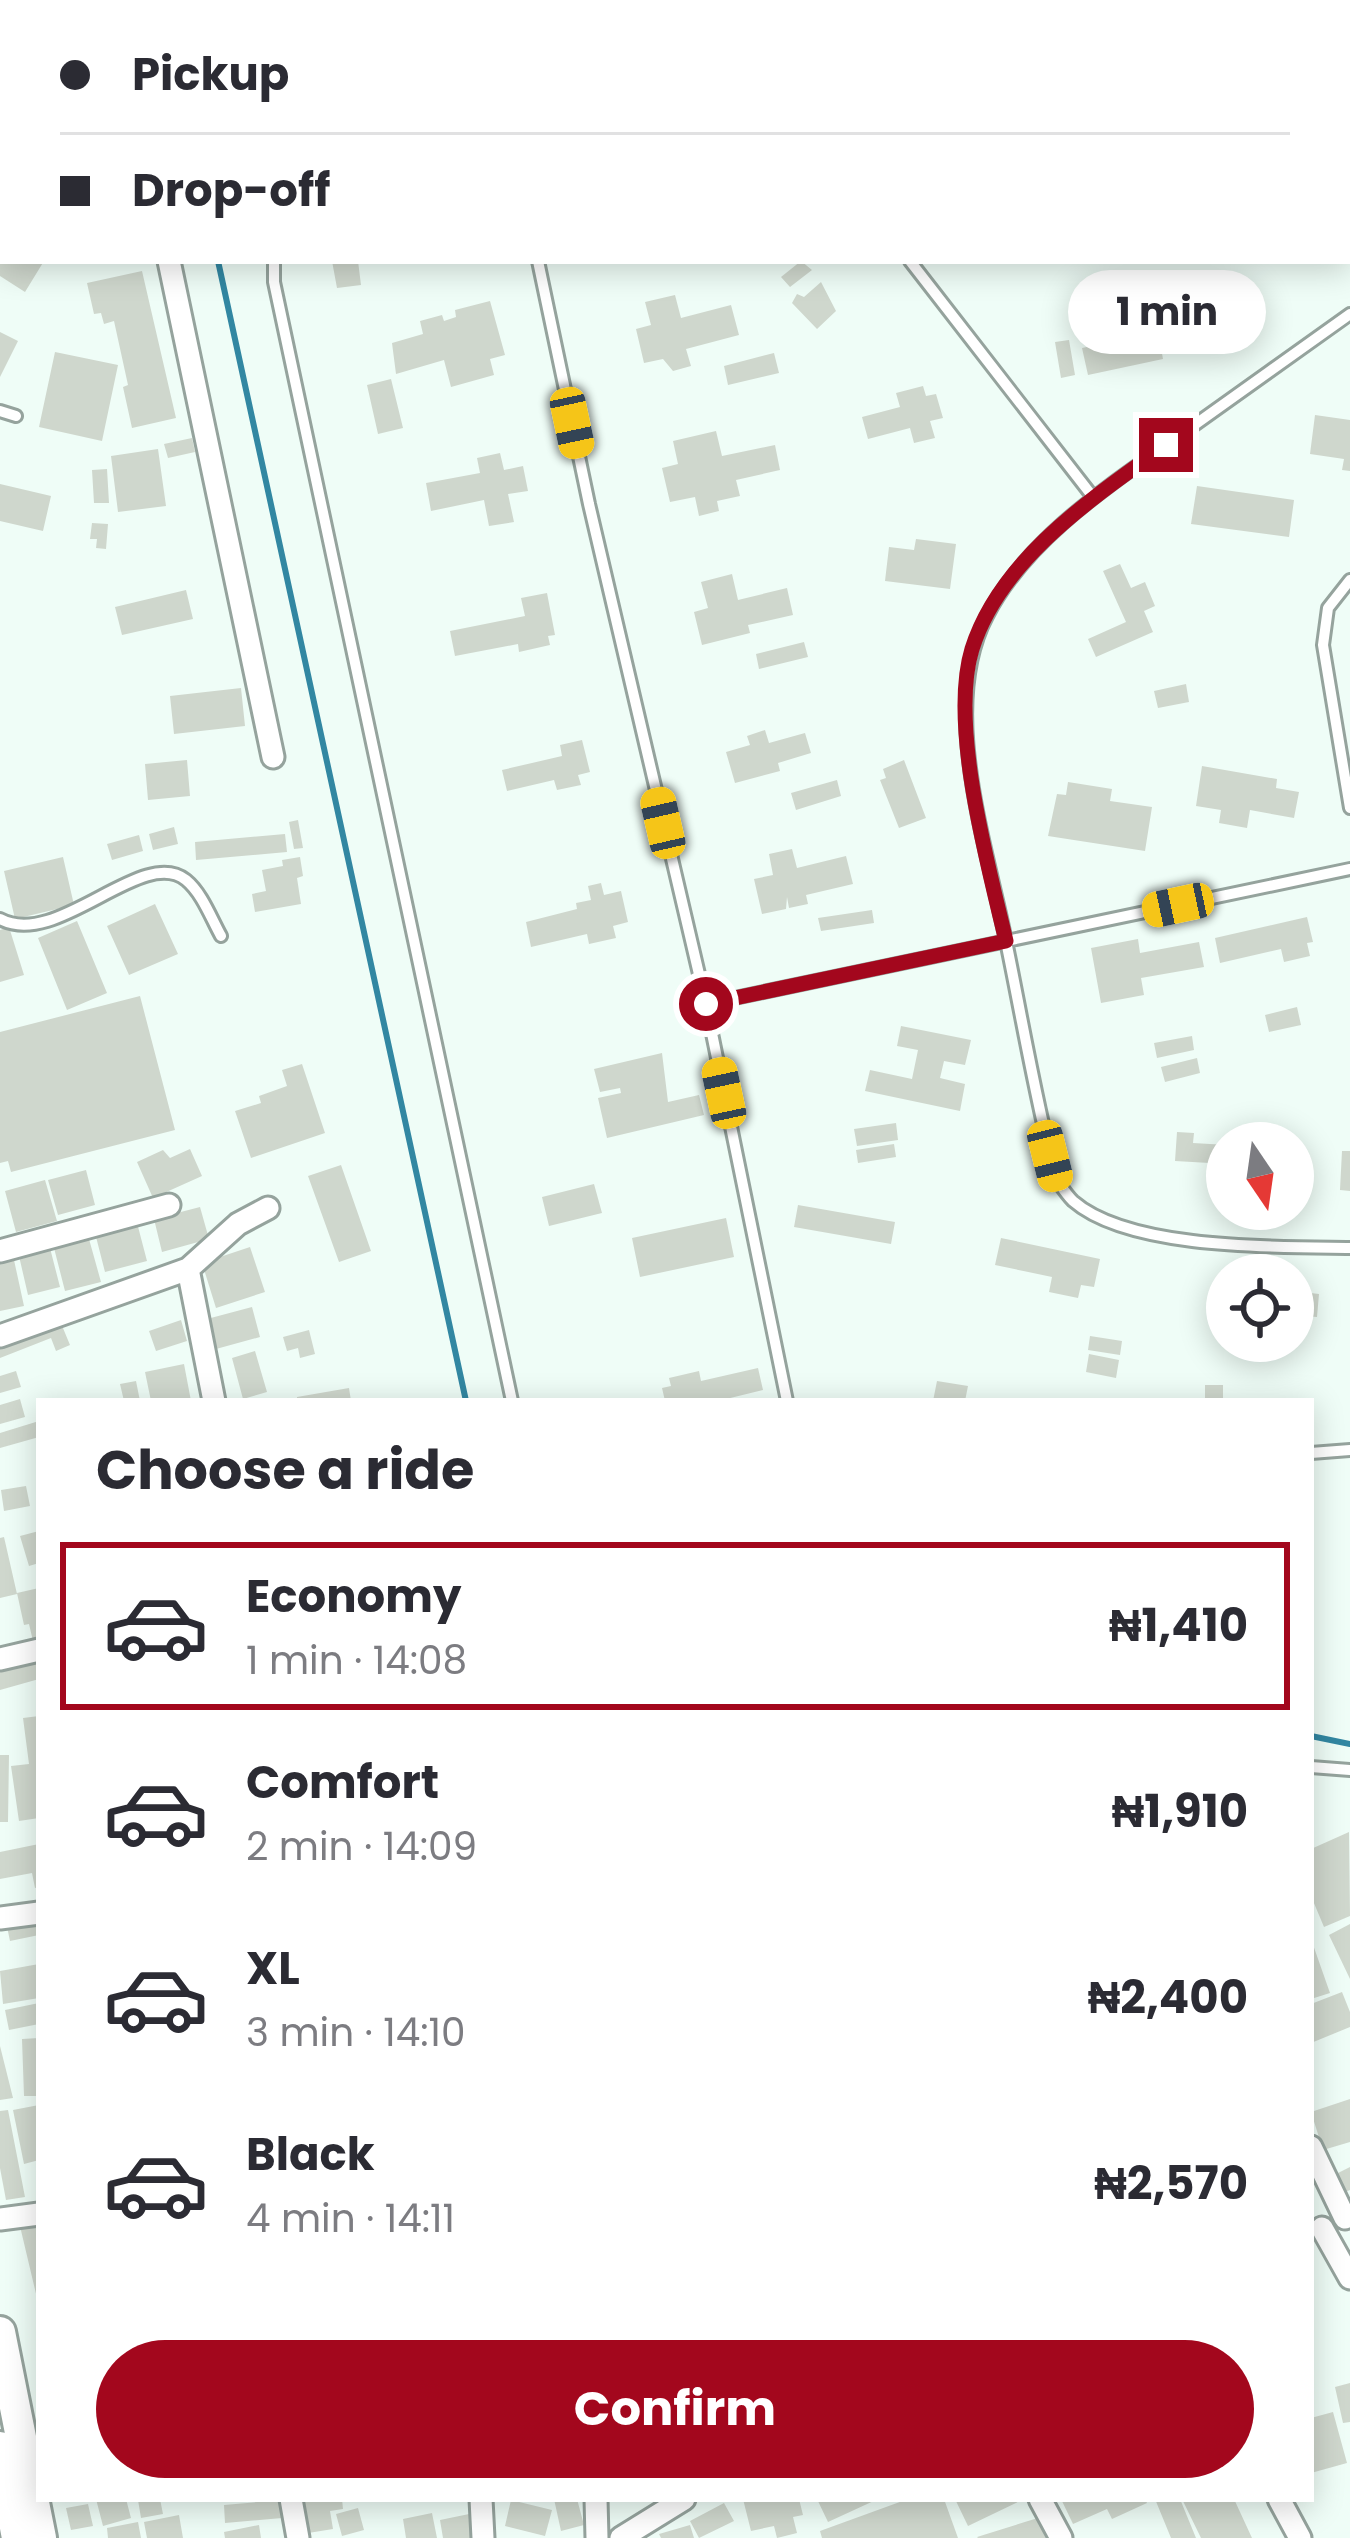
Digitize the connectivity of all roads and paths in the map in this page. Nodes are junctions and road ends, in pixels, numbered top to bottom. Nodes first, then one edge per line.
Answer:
1 (170, 264) edge
2 (274, 264) edge
3 (539, 264) edge
4 (912, 264) edge
5 (1350, 314) edge
6 (0, 411) edge
7 (16, 416) dead end
8 (1093, 497) junction
9 (1350, 580) edge
10 (273, 757) dead end
11 (1350, 808) edge
12 (1350, 869) edge
13 (0, 919) edge
14 (220, 937) dead end
15 (1006, 941) junction
16 (706, 1004) junction
17 (169, 1205) dead end
18 (268, 1208) dead end
19 (1350, 1248) edge
20 (0, 1251) edge
21 (188, 1269) junction
22 (0, 1336) edge
23 (213, 1398) edge
24 (511, 1398) edge
25 (786, 1398) edge
26 (1350, 1450) edge
27 (1314, 1454) edge
28 (36, 1651) edge
29 (0, 1659) edge
30 (1314, 1767) edge
31 (1350, 1770) edge
32 (36, 1913) edge
33 (0, 1918) edge
34 (1314, 2153) edge
35 (36, 2214) edge
36 (1347, 2217) edge
37 (0, 2219) edge
38 (1317, 2230) edge
39 (1350, 2278) edge
40 (0, 2332) edge
41 (0, 2447) edge
42 (292, 2502) edge
43 (481, 2502) edge
44 (596, 2502) edge
45 (679, 2502) edge
46 (1042, 2502) edge
47 (1281, 2502) edge
48 (17, 2538) edge
49 (40, 2538) edge
50 (298, 2538) edge
51 (483, 2538) edge
52 (597, 2538) edge
53 (621, 2538) edge
54 (1061, 2538) edge
55 (1300, 2538) edge

1 - 10 street
2 - 24 lane
3 - 16 lane
4 - 8 lane
5 - 8 lane
6 - 7 lane
8 - 15 lane
9 - 11 lane
12 - 15 lane
13 - 14 lane
15 - 16 lane
15 - 19 lane
16 - 25 lane
17 - 20 street
18 - 21 street
21 - 22 street
21 - 23 street
26 - 27 lane
28 - 29 street
30 - 31 lane
32 - 33 street
34 - 36 street
35 - 37 street
36 - 38 street
38 - 39 street
40 - 49 main road
41 - 48 main road
42 - 50 street
43 - 51 street
44 - 52 street
45 - 53 street
46 - 54 street
47 - 55 street

